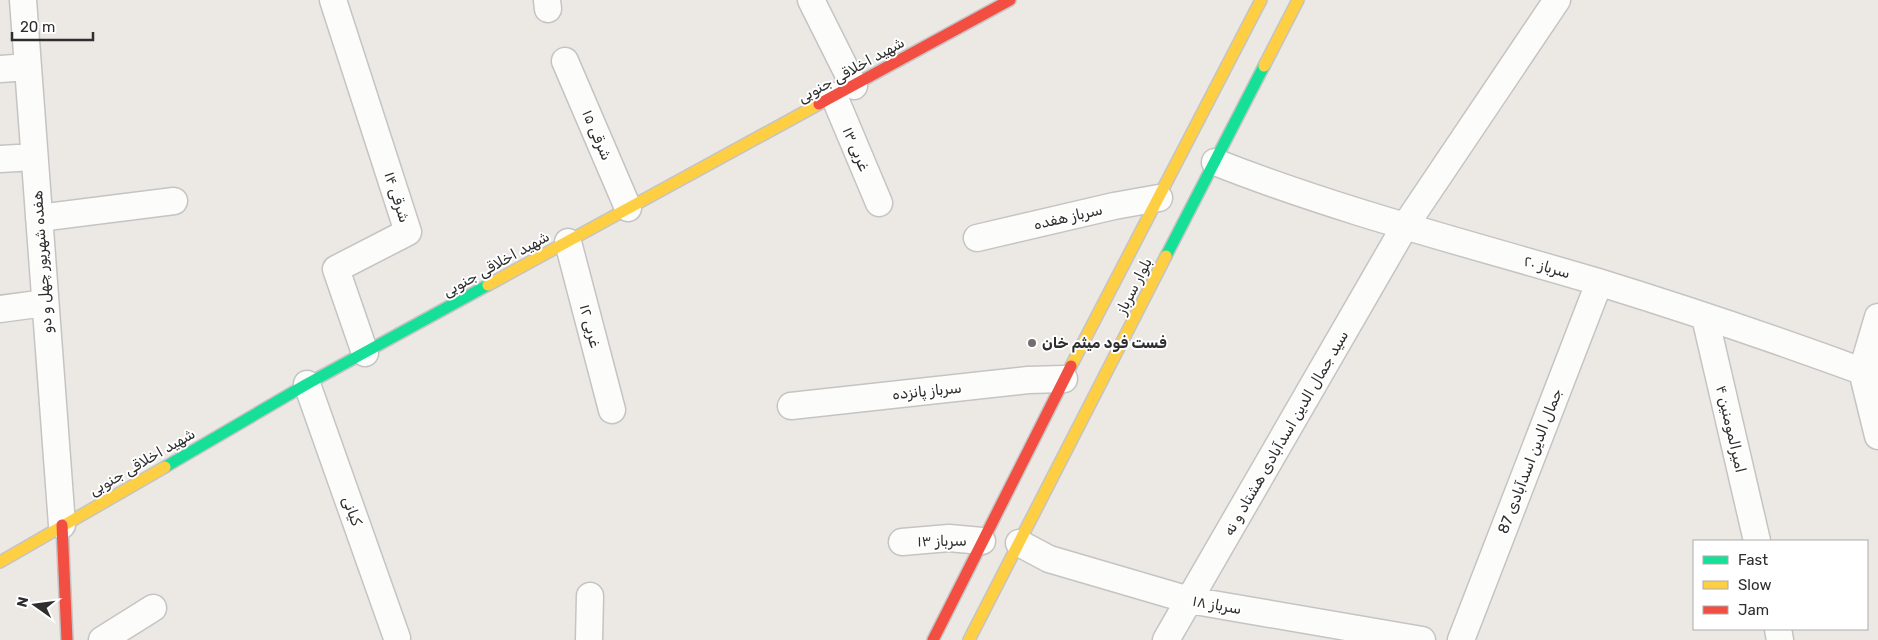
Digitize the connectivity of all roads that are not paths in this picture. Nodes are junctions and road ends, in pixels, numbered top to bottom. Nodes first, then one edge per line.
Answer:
1 (23, 0) edge
2 (334, 0) edge
3 (812, 0) edge
4 (1010, 0) edge
5 (1262, 0) edge
6 (1298, 0) edge
7 (1557, 0) edge
8 (565, 61) dead end
9 (28, 68) junction
10 (0, 69) edge
11 (844, 91) junction
12 (34, 158) junction
13 (0, 159) edge
14 (1215, 162) junction
15 (1160, 198) junction
16 (174, 201) dead end
17 (878, 202) dead end
18 (628, 208) junction
19 (39, 218) junction
20 (1405, 226) junction
21 (977, 238) dead end
22 (568, 242) junction
23 (1599, 283) junction
24 (45, 303) junction
25 (0, 309) edge
26 (1705, 317) junction
27 (1878, 317) edge
28 (365, 353) junction
29 (1870, 374) edge
30 (1064, 379) junction
31 (307, 384) junction
32 (791, 406) dead end
33 (612, 410) dead end
34 (1878, 436) edge
35 (62, 525) junction
36 (1757, 540) edge
37 (982, 541) junction
38 (902, 542) dead end
39 (1019, 543) junction
40 (0, 562) edge
41 (590, 596) dead end
42 (1189, 600) junction
43 (154, 608) dead end
44 (397, 638) dead end
45 (67, 640) edge
46 (102, 640) edge
47 (589, 640) edge
48 (933, 640) edge
49 (969, 640) edge
50 (1166, 640) edge
51 (1422, 640) edge
52 (1460, 640) edge

1 - 9 street, هفده شهریور چهل و دو
2 - 28 street, شرقی ۱۴
3 - 11 street, غربی ۱۳
4 - 11 main road, شهید اخلاقی جنوبی
5 - 15 main road, بلوار سرباز
6 - 14 main road, بلوار سرباز
7 - 20 street, سید جمال الدین اسدآبادی هشتاد و نه
8 - 18 street, شرقی ۱۵
9 - 10 street
9 - 12 street, هفده شهریور چهل و دو
11 - 17 street, غربی ۱۳
11 - 18 main road, شهید اخلاقی جنوبی
12 - 13 street
12 - 19 street, هفده شهریور چهل و دو
14 - 20 street, سرباز ۲۰
14 - 39 main road, بلوار سرباز
15 - 21 street, سرباز هفده
15 - 30 main road, بلوار سرباز
16 - 19 street
18 - 22 main road, شهید اخلاقی جنوبی
19 - 24 street, هفده شهریور چهل و دو
20 - 23 street, سرباز ۲۰
20 - 42 street, سید جمال الدین اسدآبادی هشتاد و نه
22 - 28 main road, شهید اخلاقی جنوبی
22 - 33 street, غربی ۱۲
23 - 26 street, سرباز ۲۰
23 - 52 street, جمال الدین اسدآبادی 87
24 - 25 street
24 - 35 street, هفده شهریور چهل و دو
26 - 29 street, سرباز ۲۰
26 - 36 street, امیرالمومنین ۴
27 - 29 street
28 - 31 main road, شهید اخلاقی جنوبی
29 - 34 street
30 - 32 street, سرباز پانزده
30 - 37 main road, بلوار سرباز
31 - 35 main road, شهید اخلاقی جنوبی
31 - 44 street, کیانی
35 - 40 main road, شهید اخلاقی جنوبی
35 - 45 main road
37 - 38 street, سرباز ۱۳
37 - 48 main road, بلوار سرباز
39 - 42 street, سرباز ۱۸
39 - 49 main road, بلوار سرباز
41 - 47 street
42 - 50 street, سید جمال الدین اسدآبادی هشتاد و نه
42 - 51 street, سرباز ۱۸
43 - 46 street

